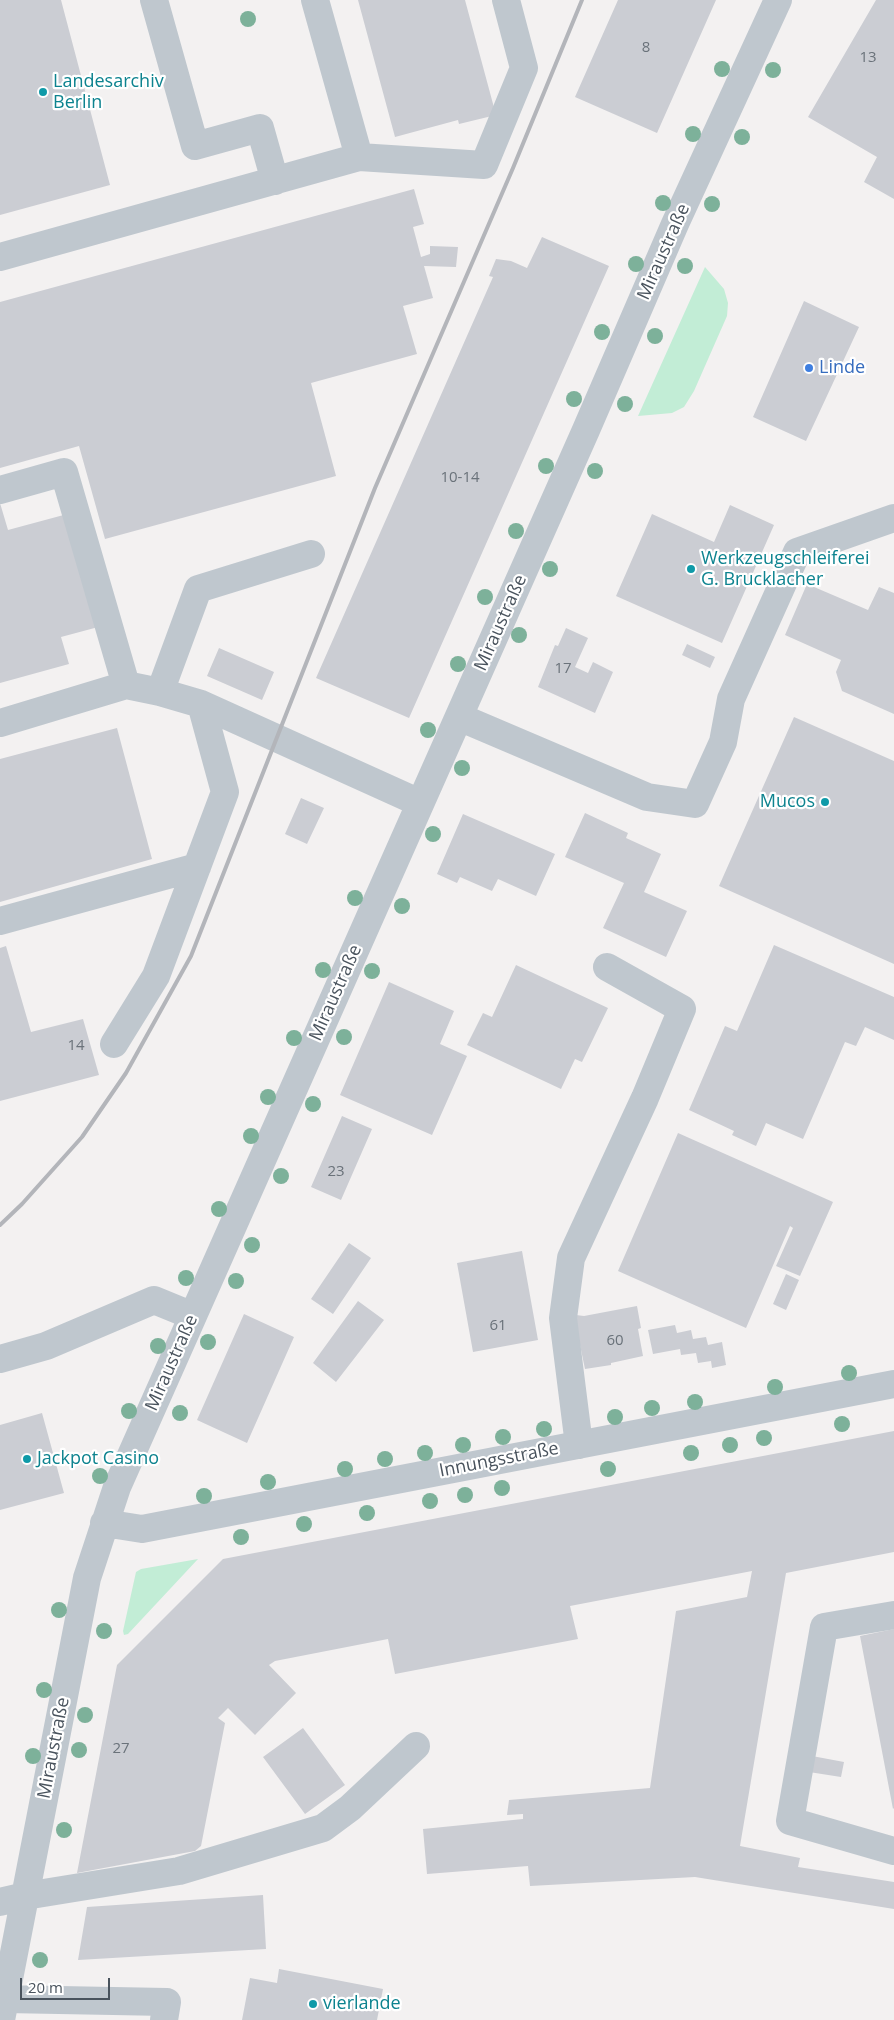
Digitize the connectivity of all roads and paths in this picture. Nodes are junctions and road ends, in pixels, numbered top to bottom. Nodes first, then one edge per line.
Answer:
1 (154, 0) edge
2 (315, 0) edge
3 (506, 0) edge
4 (778, 0) edge
5 (359, 157) junction
6 (275, 181) junction
7 (0, 257) edge
8 (0, 490) edge
9 (894, 518) edge
10 (311, 554) dead end
11 (126, 685) junction
12 (160, 692) junction
13 (200, 704) junction
14 (459, 717) junction
15 (0, 723) edge
16 (420, 803) junction
17 (197, 867) junction
18 (0, 921) edge
19 (607, 966) dead end
20 (114, 1044) dead end
21 (193, 1316) junction
22 (0, 1360) edge
23 (894, 1384) edge
24 (579, 1445) junction
25 (104, 1523) junction
26 (894, 1615) edge
27 (416, 1746) dead end
28 (894, 1851) edge
29 (12, 1899) edge
30 (3, 2010) edge
31 (164, 2020) edge

1 - 6 street
2 - 5 street
3 - 5 street
4 - 14 street, Miraustraße
5 - 6 street
6 - 7 street
8 - 11 street
9 - 14 street
10 - 12 street
11 - 12 street
11 - 15 street
12 - 13 street
13 - 16 street
13 - 17 street
14 - 16 street, Miraustraße
16 - 21 street, Miraustraße
17 - 18 street
17 - 20 street
19 - 24 street
21 - 22 street
21 - 25 street, Miraustraße
23 - 24 street, Innungsstraße
24 - 25 street, Innungsstraße
25 - 29 street, Miraustraße
26 - 28 street
27 - 29 street
29 - 30 street, Miraustraße
30 - 31 street

